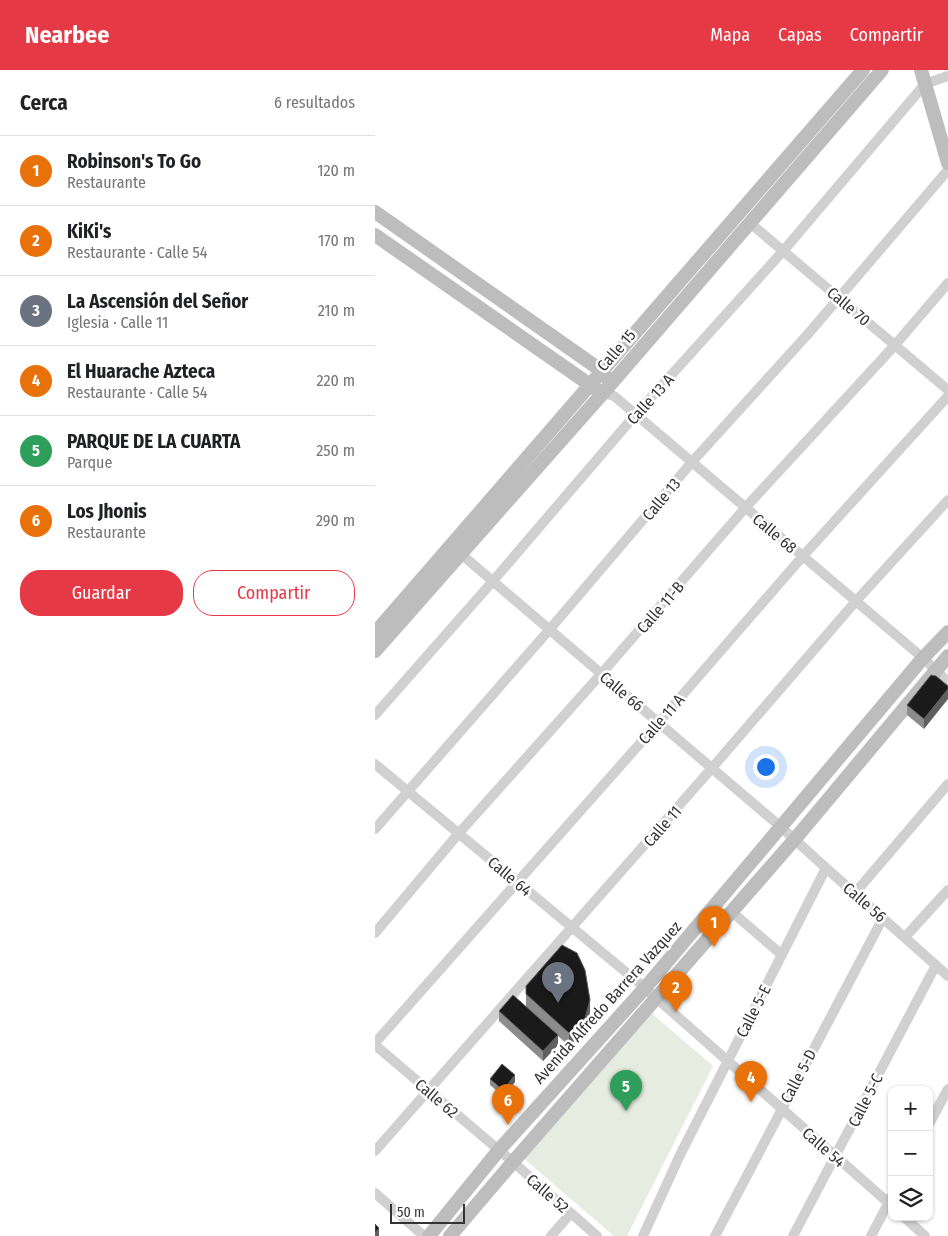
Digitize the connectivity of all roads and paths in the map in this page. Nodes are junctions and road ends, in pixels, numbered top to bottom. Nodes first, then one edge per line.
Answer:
1 (863, 70) edge
2 (882, 70) edge
3 (921, 70) edge
4 (943, 70) edge
5 (948, 76) edge
6 (929, 82) junction
7 (946, 146) edge
8 (948, 162) edge
9 (948, 170) edge
10 (375, 212) edge
11 (750, 223) junction
12 (375, 235) edge
13 (784, 250) junction
14 (441, 258) junction
15 (428, 272) junction
16 (948, 284) edge
17 (839, 298) junction
18 (895, 345) junction
19 (602, 371) junction
20 (589, 386) junction
21 (948, 390) edge
22 (609, 391) junction
23 (948, 396) edge
24 (636, 414) junction
25 (692, 462) junction
26 (948, 500) edge
27 (746, 508) junction
28 (461, 554) junction
29 (803, 556) junction
30 (493, 581) junction
31 (856, 601) junction
32 (550, 629) junction
33 (948, 632) edge
34 (375, 633) edge
35 (375, 651) edge
36 (948, 656) edge
37 (923, 658) junction
38 (935, 670) junction
39 (602, 673) junction
40 (948, 682) edge
41 (375, 716) edge
42 (659, 722) junction
43 (375, 764) edge
44 (713, 768) junction
45 (948, 784) edge
46 (408, 791) junction
47 (782, 828) junction
48 (375, 829) edge
49 (459, 833) junction
50 (795, 840) junction
51 (825, 868) junction
52 (518, 882) junction
53 (948, 890) edge
54 (855, 893) junction
55 (732, 912) junction
56 (883, 918) junction
57 (572, 927) junction
58 (375, 933) edge
59 (905, 937) junction
60 (782, 955) junction
61 (936, 964) junction
62 (948, 976) edge
63 (645, 988) junction
64 (656, 999) junction
65 (375, 1044) edge
66 (728, 1061) junction
67 (948, 1088) edge
68 (429, 1090) junction
69 (781, 1109) junction
70 (933, 1116) edge
71 (499, 1150) junction
72 (375, 1151) edge
73 (835, 1157) junction
74 (513, 1162) junction
75 (375, 1193) edge
76 (888, 1200) edge
77 (888, 1207) edge
78 (571, 1213) junction
79 (908, 1221) edge
80 (424, 1236) edge
81 (429, 1236) edge
82 (450, 1236) edge
83 (551, 1236) edge
84 (597, 1236) edge
85 (643, 1236) edge
86 (715, 1236) edge
87 (793, 1236) edge
88 (871, 1236) edge
89 (925, 1236) edge

1 - 19 street, Calle 15
2 - 11 street, Calle 15
3 - 6 street
4 - 6 street, Calle 13 A
5 - 6 street
6 - 7 street
6 - 13 street, Calle 13 A
7 - 8 street
9 - 17 street, Calle 13
10 - 14 street
11 - 13 street, Calle 70
11 - 22 street, Calle 15
12 - 15 street
13 - 17 street, Calle 70
13 - 24 street, Calle 13 A
14 - 15 street
14 - 19 street
15 - 20 street
16 - 18 street, Calle 11-B
17 - 18 street, Calle 70
17 - 25 street, Calle 13
18 - 21 street, Calle 70
18 - 27 street, Calle 11-B
19 - 20 street, Calle 15
19 - 22 street
20 - 22 street
20 - 34 street, Calle 15
22 - 24 street, Calle 68
22 - 28 street, Calle 15
23 - 29 street, Calle 11 A
24 - 25 street, Calle 68
24 - 30 street, Calle 13 A
25 - 27 street, Calle 68
25 - 32 street, Calle 13
26 - 31 street, Calle 11
27 - 29 street, Calle 68
27 - 39 street, Calle 11-B
28 - 30 street, Calle 66
28 - 35 street, Calle 15
29 - 31 street, Calle 68
29 - 42 street, Calle 11 A
30 - 32 street, Calle 66
30 - 41 street, Calle 13 A
31 - 37 street, Calle 68
31 - 44 street, Calle 11
32 - 39 street, Calle 66
32 - 46 street, Calle 13
33 - 37 street, Avenida Alfredo Barrera Vazquez
36 - 38 street, Avenida Alfredo Barrera Vazquez
37 - 38 street, Calle 68
37 - 47 street, Avenida Alfredo Barrera Vazquez
38 - 40 street, Calle 68
38 - 50 street, Avenida Alfredo Barrera Vazquez
39 - 42 street, Calle 66
39 - 49 street, Calle 11-B
42 - 44 street, Calle 66
42 - 52 street, Calle 11 A
43 - 46 street, Calle 64
44 - 47 street, Calle 66
44 - 57 street, Calle 11
45 - 54 street
46 - 48 street, Calle 13
46 - 49 street, Calle 64
47 - 50 street, Calle 56
47 - 63 street, Avenida Alfredo Barrera Vazquez
49 - 52 street, Calle 64
49 - 58 street, Calle 11-B
50 - 51 street, Calle 56
50 - 55 street, Avenida Alfredo Barrera Vazquez
51 - 54 street, Calle 56
51 - 60 street, Calle 5-E
52 - 57 street, Calle 64
52 - 65 street, Calle 11 A
53 - 59 street
54 - 56 street, Calle 56
55 - 60 street
55 - 64 street, Avenida Alfredo Barrera Vazquez
56 - 59 street, Calle 56
56 - 69 street, Calle 5-D
57 - 63 street, Calle 64
57 - 68 street, Calle 11
59 - 61 street, Calle 56
60 - 66 street, Calle 5-E
61 - 62 street, Calle 56
61 - 73 street, Calle 5-C
63 - 64 street, Calle 54
63 - 71 street, Avenida Alfredo Barrera Vazquez
64 - 66 street, Calle 54
64 - 74 street, Avenida Alfredo Barrera Vazquez
65 - 68 street, Calle 62
66 - 69 street, Calle 54
66 - 85 street, Calle 5-E
67 - 70 street
68 - 71 street, Calle 62
68 - 72 street, Calle 11
69 - 73 street, Calle 54
69 - 86 street, Calle 5-D
71 - 74 street, Calle 52
71 - 81 street, Avenida Alfredo Barrera Vazquez
73 - 76 street, Calle 54
73 - 87 street, Calle 5-C
74 - 78 street, Calle 52
74 - 82 street, Avenida Alfredo Barrera Vazquez
75 - 80 street
77 - 88 street
78 - 83 street
78 - 84 street, Calle 52
79 - 89 street

